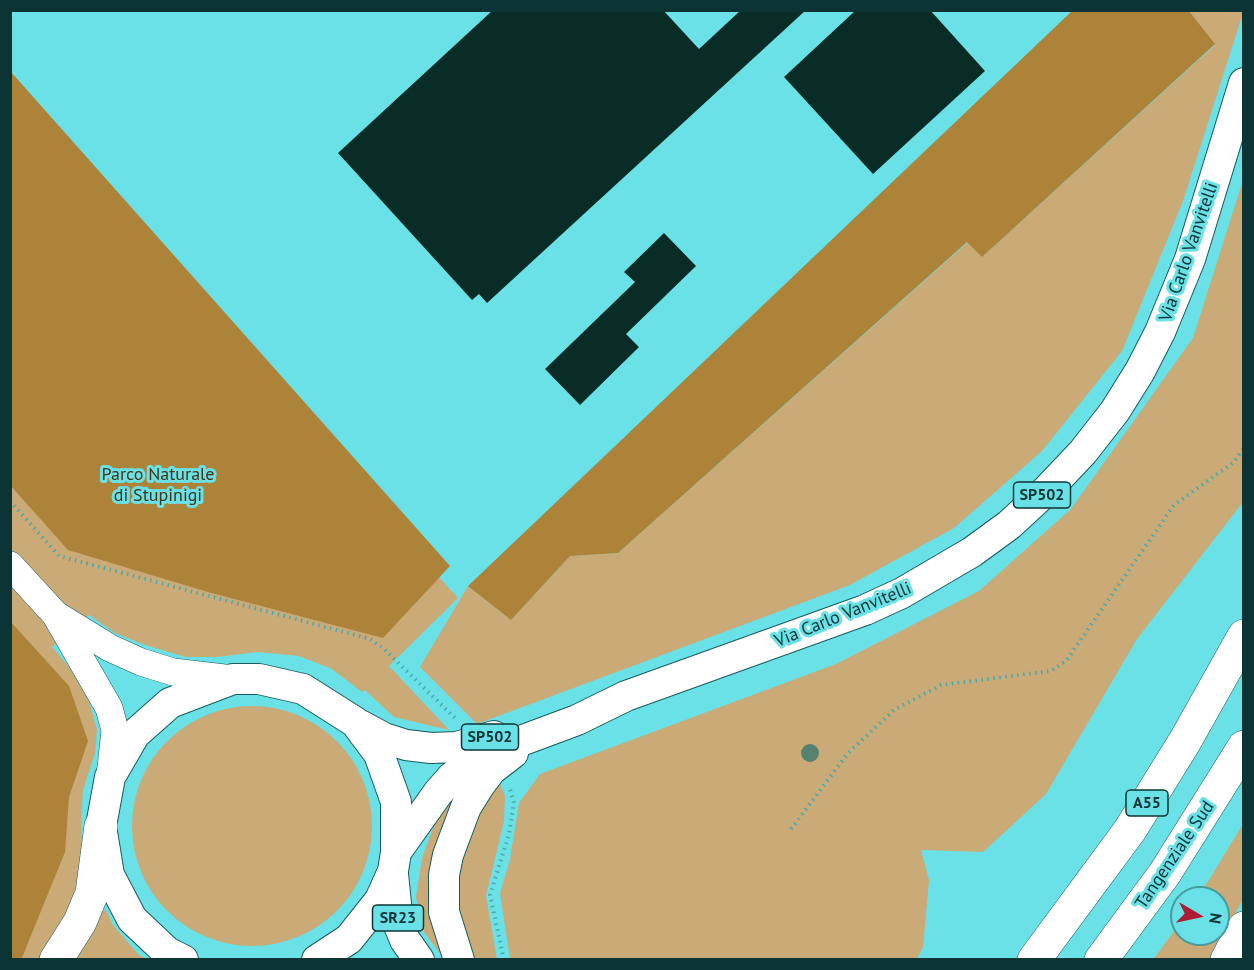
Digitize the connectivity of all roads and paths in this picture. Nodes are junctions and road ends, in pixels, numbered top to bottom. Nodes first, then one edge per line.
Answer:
1 (1244, 83) edge
2 (1244, 448) edge
3 (10, 501) edge
4 (10, 565) edge
5 (54, 614) junction
6 (1244, 636) edge
7 (233, 679) junction
8 (626, 696) junction
9 (355, 722) junction
10 (459, 723) dead end
11 (543, 732) junction
12 (1244, 747) edge
13 (110, 777) junction
14 (509, 786) dead end
15 (101, 826) junction
16 (791, 829) dead end
17 (395, 862) junction
18 (1244, 928) edge
19 (56, 960) edge
20 (183, 960) edge
21 (317, 960) edge
22 (419, 960) edge
23 (459, 960) edge
24 (504, 960) edge
25 (1034, 960) edge
26 (1101, 960) edge
27 (1227, 960) edge

1 - 8 main road, Via Carlo Vanvitelli / SP502
2 - 16 path
3 - 10 path
4 - 5 main road
5 - 7 main road
5 - 13 main road
6 - 25 highway, A55
7 - 9 main road, Via Carlo Vanvitelli
7 - 13 main road
8 - 9 main road, Via Carlo Vanvitelli / SP502
8 - 11 main road, Via Carlo Vanvitelli / SP502
9 - 17 main road
11 - 17 main road, Via Carlo Vanvitelli / SP502
11 - 23 main road, SP502
12 - 26 highway, Tangenziale Sud
13 - 15 main road
14 - 24 path
15 - 19 highway
15 - 20 main road
17 - 21 main road
17 - 22 main road, SR23
18 - 27 highway

